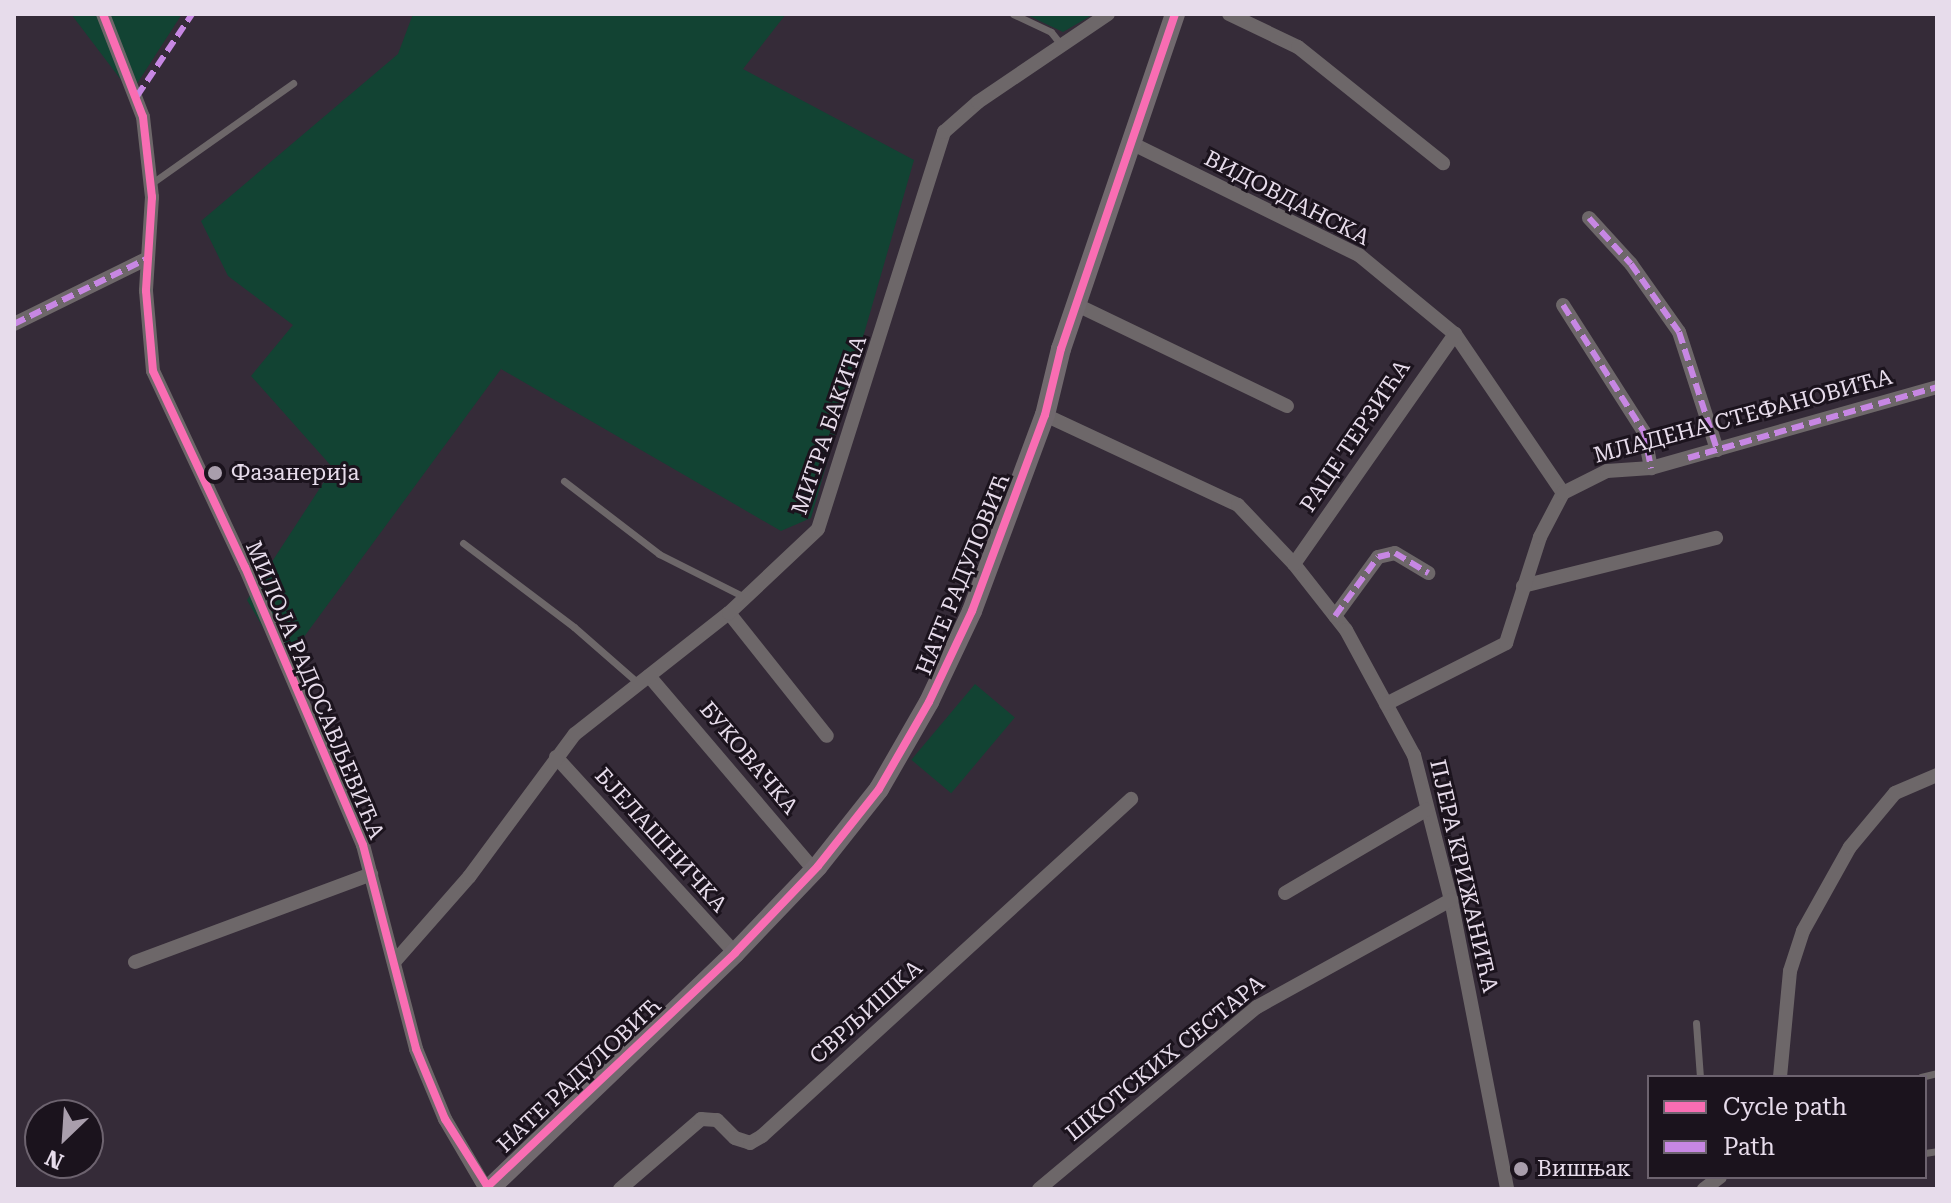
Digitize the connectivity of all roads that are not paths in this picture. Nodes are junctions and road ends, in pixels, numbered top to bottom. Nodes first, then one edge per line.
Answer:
1 (103, 14) edge
2 (1013, 14) edge
3 (1108, 14) edge
4 (1175, 14) edge
5 (1229, 14) edge
6 (1064, 47) junction
7 (293, 83) dead end
8 (1129, 142) junction
9 (1443, 163) dead end
10 (151, 183) junction
11 (1589, 218) dead end
12 (148, 258) junction
13 (1077, 305) junction
14 (1563, 305) dead end
15 (14, 324) edge
16 (1455, 334) junction
17 (1937, 387) edge
18 (1287, 406) dead end
19 (1045, 415) junction
20 (1717, 450) junction
21 (1651, 468) junction
22 (564, 481) dead end
23 (1563, 493) junction
24 (1716, 538) dead end
25 (463, 543) dead end
26 (1294, 564) junction
27 (1428, 573) dead end
28 (1523, 586) junction
29 (746, 598) junction
30 (729, 613) junction
31 (1335, 616) junction
32 (644, 680) junction
33 (1386, 704) junction
34 (827, 736) dead end
35 (556, 757) junction
36 (1937, 775) edge
37 (1131, 799) dead end
38 (1426, 810) junction
39 (814, 870) junction
40 (371, 874) junction
41 (1285, 893) dead end
42 (1451, 900) junction
43 (735, 953) junction
44 (396, 960) junction
45 (135, 962) dead end
46 (1696, 1023) dead end
47 (1700, 1075) edge
48 (1780, 1075) edge
49 (487, 1188) edge
50 (620, 1189) edge
51 (1039, 1189) edge
52 (1507, 1189) edge

1 - 10 street, МИЛОЈА РАДОСАВЉЕВИЋА
2 - 6 lane
3 - 6 street, МИТРА БАКИЋА
4 - 8 street, НАТЕ РАДУЛОВИЋ
5 - 9 street
6 - 29 street, МИТРА БАКИЋА
7 - 10 lane
8 - 13 street, НАТЕ РАДУЛОВИЋ
8 - 16 street, ВИДОВДАНСКА
10 - 12 street, МИЛОЈА РАДОСАВЉЕВИЋА
11 - 20 street
12 - 15 street
12 - 40 street, МИЛОЈА РАДОСАВЉЕВИЋА
13 - 18 street
13 - 19 street, НАТЕ РАДУЛОВИЋ
14 - 21 street
16 - 23 street, ВИДОВДАНСКА
16 - 26 street, РАЦЕ ТЕРЗИЋА
17 - 20 street, МЛАДЕНА СТЕФАНОВИЋА
19 - 26 street, ПЈЕРА КРИЖАНИЋА
19 - 39 street, НАТЕ РАДУЛОВИЋ
20 - 21 street, МЛАДЕНА СТЕФАНОВИЋА
21 - 23 street, МЛАДЕНА СТЕФАНОВИЋА
22 - 29 lane
23 - 28 street
24 - 28 street
25 - 32 lane
26 - 31 street, ПЈЕРА КРИЖАНИЋА
27 - 31 street
28 - 33 street
29 - 30 street, МИТРА БАКИЋА
30 - 32 street, МИТРА БАКИЋА
30 - 34 street
31 - 33 street, ПЈЕРА КРИЖАНИЋА
32 - 35 street, МИТРА БАКИЋА
32 - 39 street, БУКОВАЧКА
33 - 38 street, ПЈЕРА КРИЖАНИЋА
35 - 43 street, БЈЕЛАШНИЧКА
35 - 44 street, МИТРА БАКИЋА
36 - 48 street
37 - 50 street, СВРЉИШКА
38 - 41 street
38 - 42 street, ПЈЕРА КРИЖАНИЋА
39 - 43 street, НАТЕ РАДУЛОВИЋ
40 - 44 street, МИЛОЈА РАДОСАВЉЕВИЋА
40 - 45 street, МИЛОЈА РАДОСАВЉЕВИЋА
42 - 51 street, ШКОТСКИХ СЕСТАРА
42 - 52 street, ПЈЕРА КРИЖАНИЋА
43 - 49 street, НАТЕ РАДУЛОВИЋ
44 - 49 street, МИЛОЈА РАДОСАВЉЕВИЋА
46 - 47 lane

